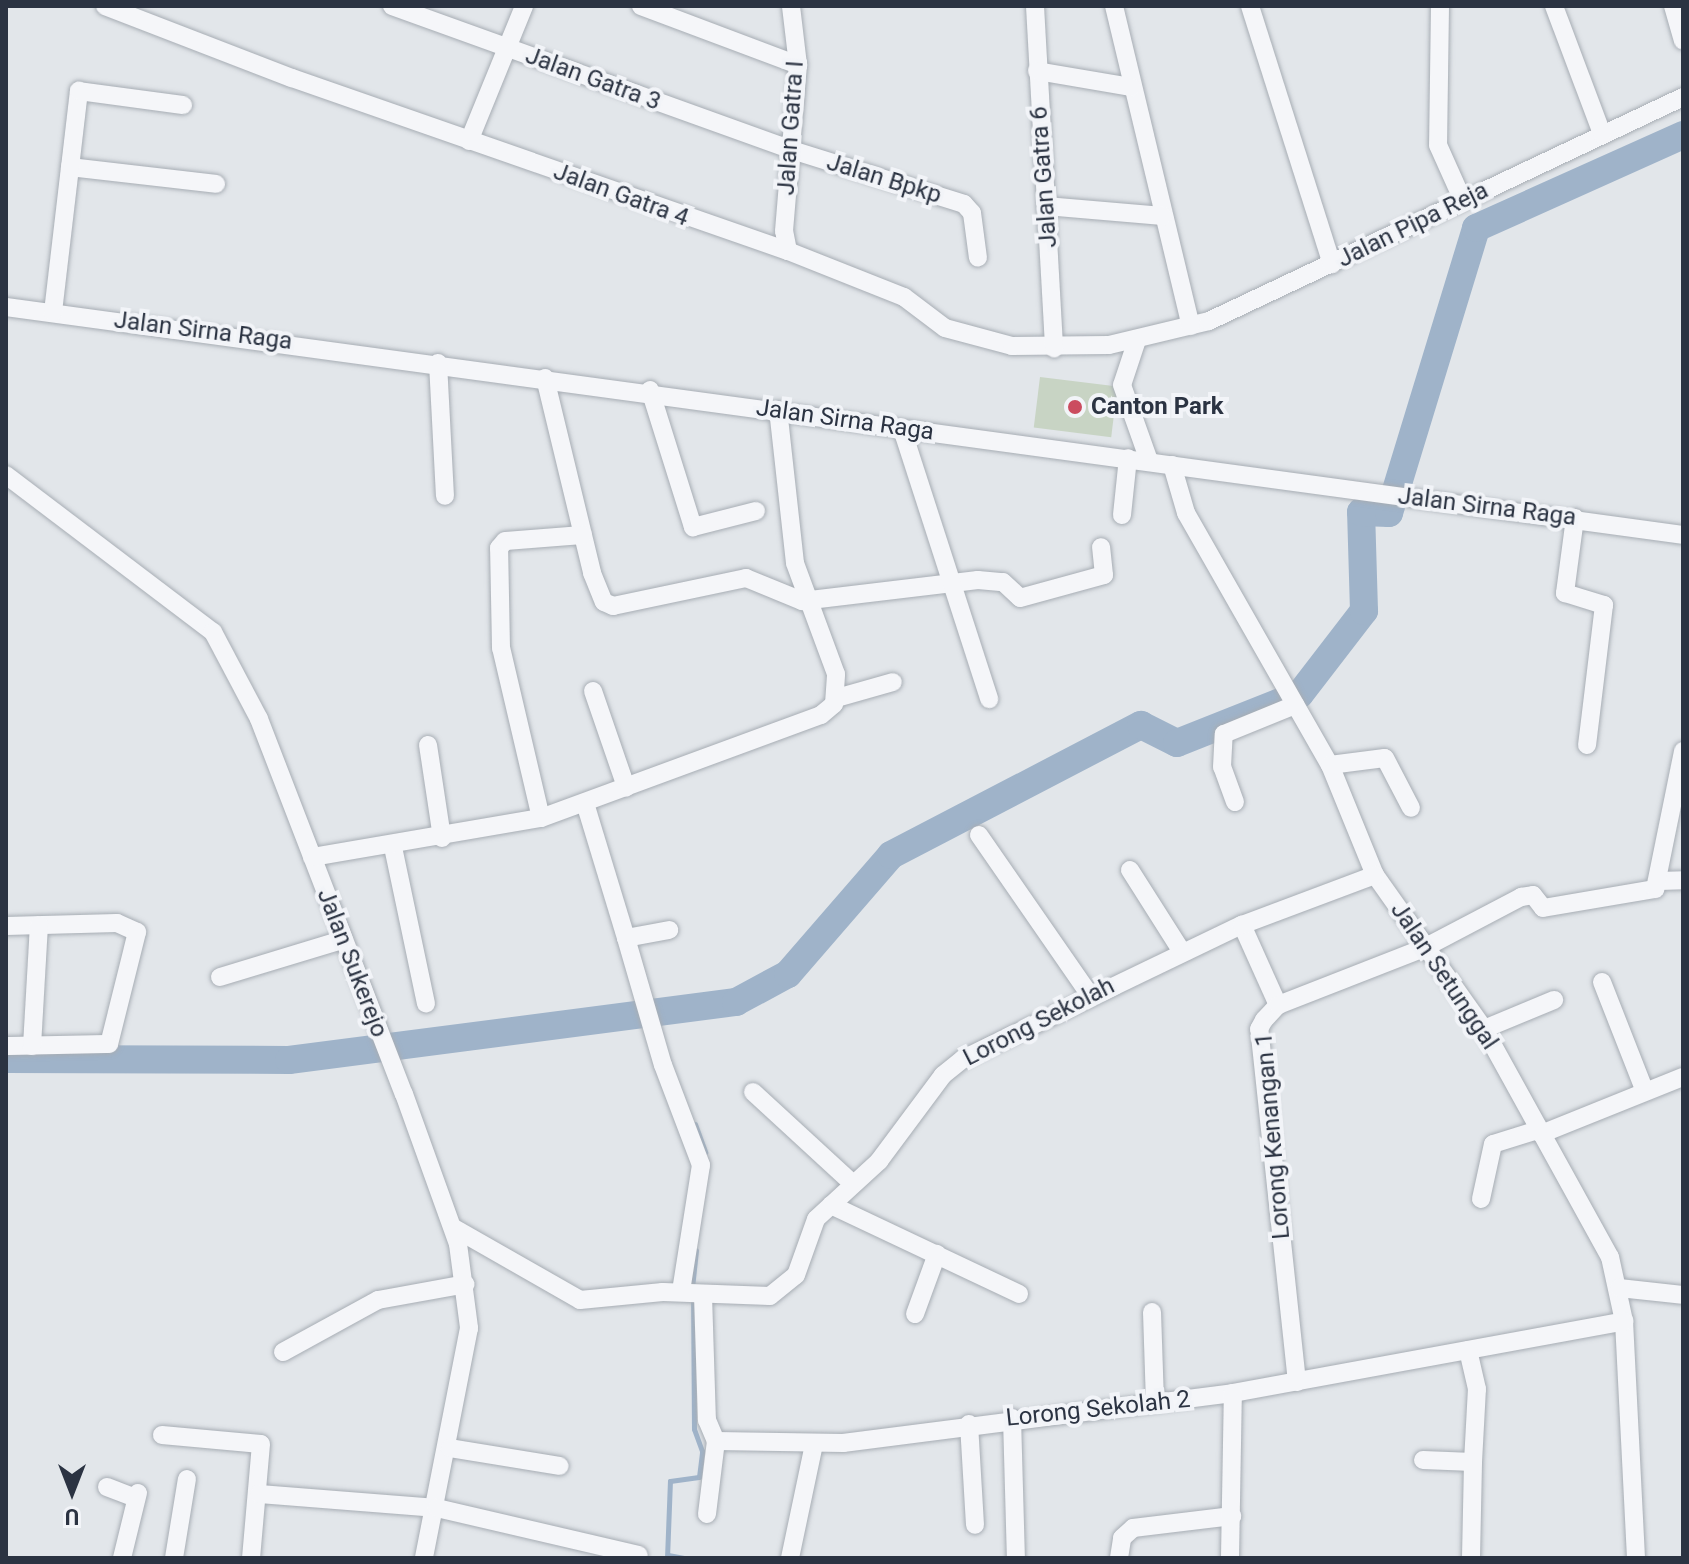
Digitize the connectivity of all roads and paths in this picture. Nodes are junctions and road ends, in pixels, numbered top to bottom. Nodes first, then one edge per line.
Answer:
1 (392, 6) edge
2 (524, 6) edge
3 (641, 6) edge
4 (791, 6) edge
5 (1035, 6) edge
6 (1114, 6) edge
7 (1250, 6) edge
8 (1440, 6) edge
9 (1554, 6) edge
10 (1673, 6) edge
11 (115, 8) edge
12 (1683, 41) edge
13 (506, 47) junction
14 (798, 65) junction
15 (1037, 71) junction
16 (1132, 87) junction
17 (1683, 97) edge
18 (183, 105) dead end
19 (1602, 134) junction
20 (469, 141) junction
21 (795, 151) junction
22 (70, 167) junction
23 (216, 184) dead end
24 (1463, 201) junction
25 (1046, 206) junction
26 (1163, 216) junction
27 (788, 251) junction
28 (978, 258) dead end
29 (1332, 264) junction
30 (6, 307) edge
31 (53, 312) junction
32 (1191, 326) junction
33 (1137, 340) junction
34 (1054, 348) junction
35 (438, 363) junction
36 (545, 378) junction
37 (650, 390) junction
38 (778, 410) junction
39 (902, 429) junction
40 (1128, 458) junction
41 (1149, 461) junction
42 (1172, 465) junction
43 (6, 475) edge
44 (445, 496) dead end
45 (756, 511) dead end
46 (1122, 515) dead end
47 (1575, 518) junction
48 (583, 535) junction
49 (1683, 535) edge
50 (1101, 547) dead end
51 (950, 586) junction
52 (808, 600) junction
53 (893, 682) dead end
54 (593, 691) dead end
55 (837, 698) junction
56 (989, 699) dead end
57 (1292, 700) junction
58 (428, 745) dead end
59 (1587, 745) dead end
60 (1683, 751) edge
61 (1330, 765) junction
62 (626, 787) junction
63 (1235, 802) dead end
64 (585, 803) junction
65 (1411, 808) dead end
66 (541, 818) junction
67 (979, 835) dead end
68 (442, 838) junction
69 (393, 847) junction
70 (312, 857) junction
71 (1130, 870) dead end
72 (1375, 875) junction
73 (1683, 880) edge
74 (1660, 881) junction
75 (39, 925) junction
76 (1242, 925) junction
77 (6, 926) edge
78 (669, 930) dead end
79 (626, 938) junction
80 (342, 940) junction
81 (1424, 948) junction
82 (1182, 952) junction
83 (220, 977) dead end
84 (1602, 982) dead end
85 (1089, 994) junction
86 (1554, 1000) dead end
87 (426, 1004) dead end
88 (1278, 1005) junction
89 (1484, 1029) junction
90 (6, 1046) edge
91 (32, 1046) junction
92 (1683, 1077) edge
93 (1644, 1089) junction
94 (753, 1092) dead end
95 (1539, 1132) junction
96 (853, 1184) junction
97 (1481, 1199) dead end
98 (831, 1205) junction
99 (454, 1228) junction
100 (937, 1254) junction
101 (466, 1284) junction
102 (1619, 1288) junction
103 (692, 1293) junction
104 (1019, 1294) dead end
105 (1683, 1295) edge
106 (1152, 1312) dead end
107 (915, 1314) dead end
108 (1624, 1321) junction
109 (1468, 1350) junction
110 (283, 1352) dead end
111 (1297, 1382) junction
112 (1233, 1393) junction
113 (1155, 1401) junction
114 (1012, 1418) junction
115 (969, 1424) junction
116 (162, 1435) dead end
117 (716, 1441) junction
118 (814, 1444) junction
119 (450, 1448) junction
120 (1423, 1460) dead end
121 (1473, 1462) junction
122 (560, 1466) dead end
123 (187, 1479) dead end
124 (107, 1487) dead end
125 (259, 1494) junction
126 (437, 1508) junction
127 (707, 1514) dead end
128 (1232, 1516) junction
129 (975, 1525) dead end
130 (639, 1555) dead end
131 (122, 1558) edge
132 (174, 1558) edge
133 (251, 1558) edge
134 (424, 1558) edge
135 (790, 1558) edge
136 (1016, 1558) edge
137 (1119, 1558) edge
138 (1230, 1558) edge
139 (1471, 1558) edge
140 (1636, 1558) edge

1 - 13 street, Jalan Gatra 3
2 - 13 street
3 - 14 street
4 - 14 street, Jalan Gatra I
5 - 15 street, Jalan Gatra 6
6 - 16 street
7 - 29 street
8 - 24 street
9 - 19 street
10 - 12 street
11 - 20 street, Jalan Gatra 4
13 - 20 street
13 - 21 street, Jalan Gatra 3
14 - 21 street, Jalan Gatra I
15 - 16 street
15 - 25 street, Jalan Gatra 6
16 - 26 street
17 - 19 street, Jalan Pipa Reja
18 - 22 street
19 - 24 street, Jalan Pipa Reja
20 - 27 street, Jalan Gatra 4
21 - 27 street, Jalan Gatra I
21 - 28 street, Jalan Bpkp
22 - 23 street
22 - 31 street
24 - 29 street, Jalan Pipa Reja
25 - 26 street
25 - 34 street, Jalan Gatra 6
26 - 32 street
27 - 34 street, Jalan Gatra 4
29 - 32 street, Jalan Pipa Reja
30 - 31 street, Jalan Sirna Raga
31 - 35 street, Jalan Sirna Raga
32 - 33 street, Jalan Pipa Reja
33 - 34 street, Jalan Gatra 4
33 - 41 street
35 - 36 street, Jalan Sirna Raga
35 - 44 street
36 - 37 street, Jalan Sirna Raga
36 - 48 street
37 - 38 street, Jalan Sirna Raga
37 - 45 street
38 - 39 street, Jalan Sirna Raga
38 - 52 street
39 - 40 street, Jalan Sirna Raga
39 - 51 street
40 - 41 street, Jalan Sirna Raga
40 - 46 street
41 - 42 street, Jalan Sirna Raga
42 - 47 street, Jalan Sirna Raga
42 - 57 street, Jalan Setunggal
43 - 70 street, Jalan Sukerejo
47 - 49 street, Jalan Sirna Raga
47 - 59 street
48 - 52 street
48 - 66 street
50 - 51 street
51 - 52 street
51 - 56 street
52 - 55 street
53 - 55 street
54 - 62 street
55 - 62 street
57 - 61 street, Jalan Setunggal
57 - 63 street
58 - 68 street
60 - 74 street
61 - 65 street
61 - 72 street, Jalan Setunggal
62 - 64 street
64 - 66 street
64 - 79 street
66 - 68 street
67 - 85 street
68 - 69 street
69 - 70 street
69 - 87 street
70 - 80 street, Jalan Sukerejo
71 - 82 street
72 - 76 street, Lorong Sekolah
72 - 81 street, Jalan Setunggal
73 - 74 street
74 - 81 street, Lorong Kenangan 1
75 - 77 street
75 - 91 street
75 - 91 street
76 - 82 street, Lorong Sekolah
76 - 88 street
78 - 79 street
79 - 103 street
80 - 83 street
80 - 99 street, Jalan Sukerejo
81 - 88 street, Lorong Kenangan 1
81 - 89 street, Jalan Setunggal
82 - 85 street, Lorong Sekolah
84 - 93 street
85 - 96 street, Lorong Sekolah
86 - 89 street
88 - 111 street, Lorong Kenangan 1
89 - 95 street, Jalan Setunggal
90 - 91 street
92 - 93 street
93 - 95 street
94 - 96 street
95 - 97 street
95 - 102 street, Jalan Setunggal
96 - 98 street, Lorong Sekolah
98 - 100 street
98 - 103 street, Lorong Sekolah
99 - 101 street, Jalan Sukerejo
99 - 103 street, Lorong Sekolah
100 - 104 street
100 - 107 street
101 - 110 street
101 - 119 street, Jalan Sukerejo
102 - 105 street
102 - 108 street, Jalan Setunggal
103 - 117 street
106 - 113 street
108 - 109 street, Lorong Sekolah 2
108 - 140 street, Jalan Setunggal
109 - 111 street, Lorong Sekolah 2
109 - 121 street
111 - 112 street, Lorong Sekolah 2
112 - 113 street, Lorong Sekolah 2
112 - 128 street
113 - 114 street, Lorong Sekolah 2
114 - 115 street, Lorong Sekolah 2
114 - 136 street
115 - 118 street, Lorong Sekolah 2
115 - 129 street
116 - 125 street
117 - 118 street, Lorong Sekolah 2
117 - 127 street
118 - 135 street
119 - 122 street
119 - 126 street, Jalan Sukerejo
120 - 121 street
121 - 139 street
123 - 132 street
124 - 131 street
125 - 126 street
125 - 133 street
126 - 130 street
126 - 134 street, Jalan Sukerejo
128 - 137 street
128 - 138 street

